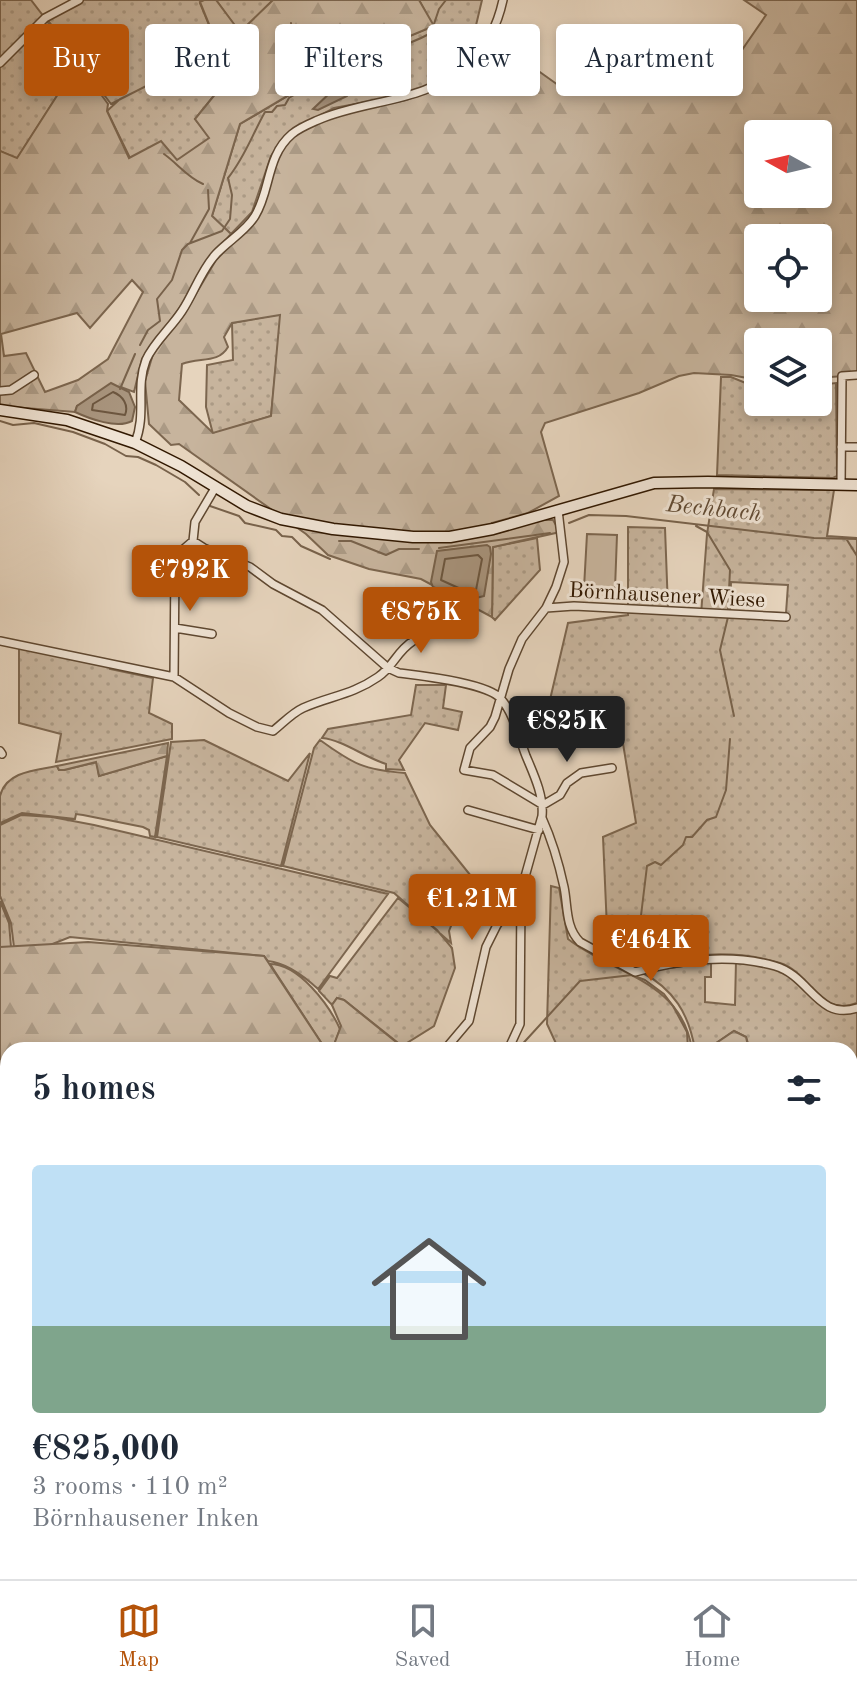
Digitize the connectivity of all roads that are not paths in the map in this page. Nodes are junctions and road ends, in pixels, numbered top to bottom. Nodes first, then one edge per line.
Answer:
1 (79, 0) edge
2 (503, 0) edge
3 (0, 63) edge
4 (34, 375) dead end
5 (857, 375) edge
6 (0, 391) edge
7 (0, 410) edge
8 (135, 443) junction
9 (841, 447) junction
10 (857, 447) edge
11 (841, 485) junction
12 (857, 485) edge
13 (217, 490) junction
14 (558, 510) junction
15 (193, 541) junction
16 (546, 608) junction
17 (786, 617) dead end
18 (414, 627) dead end
19 (175, 628) junction
20 (212, 634) dead end
21 (0, 641) edge
22 (388, 668) junction
23 (174, 677) junction
24 (500, 696) junction
25 (612, 768) dead end
26 (543, 805) junction
27 (468, 810) dead end
28 (542, 816) junction
29 (539, 830) junction
30 (521, 891) junction
31 (857, 1008) edge
32 (451, 1042) edge
33 (512, 1042) edge

1 - 3 street
2 - 8 street
4 - 6 street
5 - 9 street
7 - 8 main road
8 - 13 main road
9 - 10 street
9 - 11 street
11 - 12 main road
11 - 14 main road
13 - 14 main road
13 - 15 street
14 - 16 street
15 - 19 street
15 - 22 street
16 - 17 street, Börnhausener Wiese
16 - 24 street
18 - 22 street
19 - 20 street
19 - 23 street
21 - 23 street
22 - 23 street
22 - 24 street
24 - 26 street
24 - 26 street
25 - 26 street
26 - 28 street
27 - 29 street
28 - 29 street
28 - 31 street
29 - 30 street
30 - 32 street
30 - 33 street

